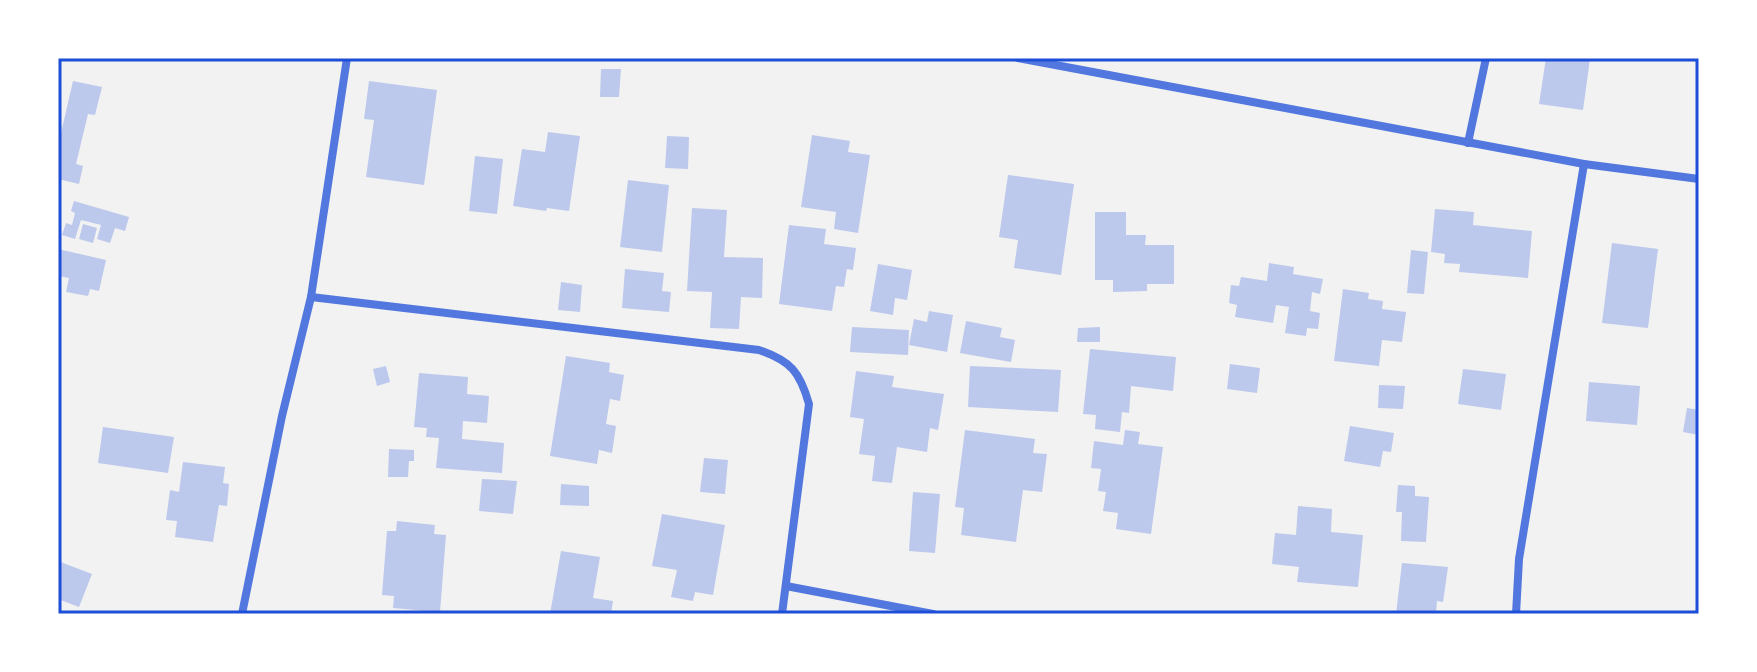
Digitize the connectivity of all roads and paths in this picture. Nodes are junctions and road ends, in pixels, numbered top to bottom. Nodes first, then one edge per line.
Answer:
1 (347, 58) edge
2 (1018, 58) edge
3 (1486, 58) edge
4 (1468, 143) junction
5 (1584, 164) junction
6 (1699, 179) edge
7 (311, 297) junction
8 (786, 586) junction
9 (242, 614) edge
10 (782, 614) edge
11 (933, 614) edge
12 (1516, 614) edge

1 - 7 street
2 - 4 street
3 - 4 street
4 - 5 street
5 - 6 street
5 - 12 street
7 - 8 street
7 - 9 street
8 - 10 street
8 - 11 street

